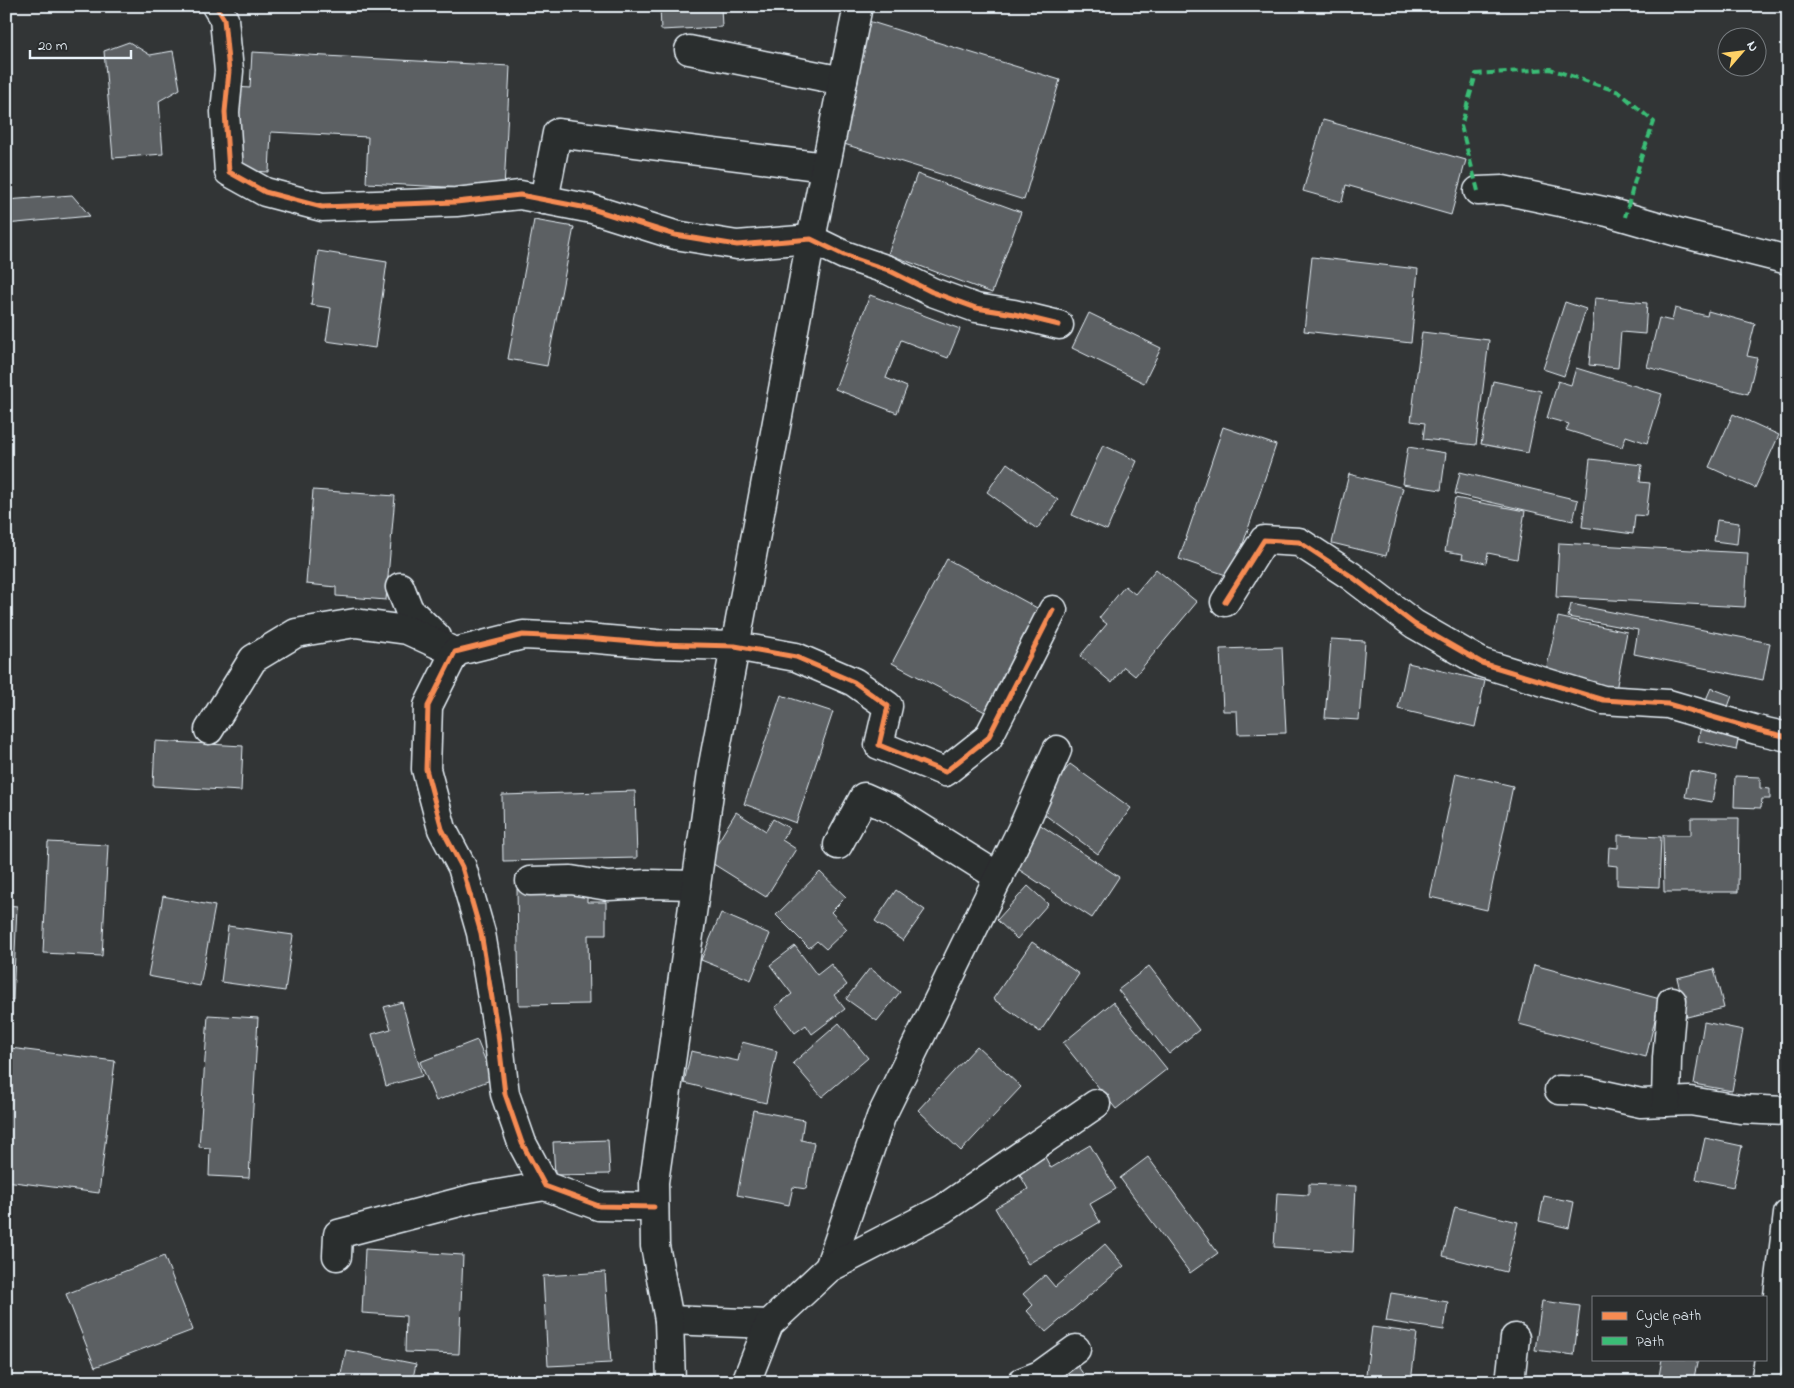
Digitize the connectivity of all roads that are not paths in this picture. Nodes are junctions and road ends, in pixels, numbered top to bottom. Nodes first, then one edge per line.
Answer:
1 (216, 6) edge
2 (858, 6) edge
3 (689, 50) dead end
4 (843, 81) junction
5 (825, 167) junction
6 (1478, 191) dead end
7 (544, 200) junction
8 (810, 239) junction
9 (1788, 260) edge
10 (1059, 325) dead end
11 (400, 587) dead end
12 (1224, 602) dead end
13 (1053, 610) dead end
14 (735, 646) junction
15 (455, 652) junction
16 (209, 730) dead end
17 (1788, 737) edge
18 (1057, 750) dead end
19 (838, 845) dead end
20 (999, 877) junction
21 (530, 881) dead end
22 (696, 885) junction
23 (1672, 1001) dead end
24 (1559, 1090) dead end
25 (1666, 1102) junction
26 (1096, 1104) dead end
27 (1788, 1111) edge
28 (545, 1186) junction
29 (654, 1207) junction
30 (1788, 1214) edge
31 (337, 1256) dead end
32 (829, 1268) junction
33 (669, 1320) junction
34 (769, 1324) junction
35 (1515, 1338) dead end
36 (1076, 1349) dead end
37 (671, 1382) edge
38 (746, 1382) edge
39 (1022, 1382) edge
40 (1510, 1382) edge
41 (1765, 1382) edge

1 - 7 street
2 - 4 street
3 - 4 street
4 - 5 street
5 - 7 street
5 - 8 street
6 - 9 street
7 - 8 street
8 - 10 street
8 - 14 street
11 - 15 street
12 - 17 street
13 - 14 street
14 - 15 street
14 - 22 street
15 - 16 street
15 - 28 street
18 - 20 street
19 - 20 street
20 - 32 street
21 - 22 street
22 - 29 street
23 - 25 street
24 - 25 street
25 - 27 street
26 - 32 street
28 - 29 street
28 - 31 street
29 - 33 street
30 - 41 street
32 - 34 street
33 - 34 street
33 - 37 street
34 - 38 street
35 - 40 street
36 - 39 street

